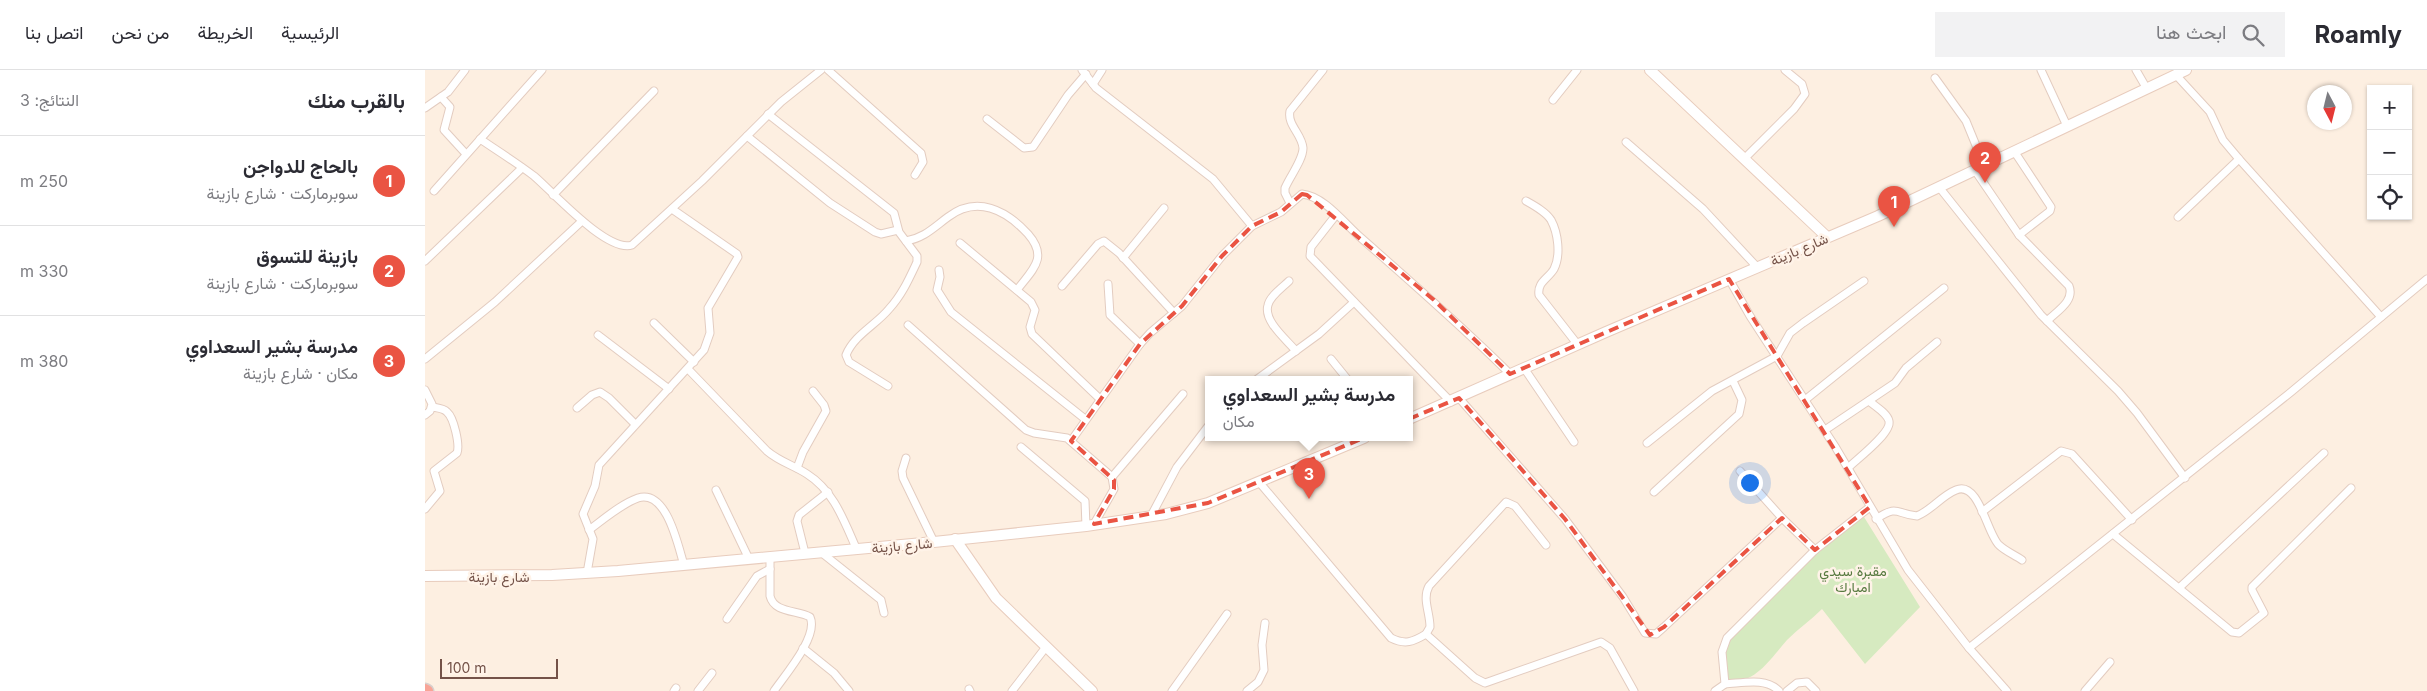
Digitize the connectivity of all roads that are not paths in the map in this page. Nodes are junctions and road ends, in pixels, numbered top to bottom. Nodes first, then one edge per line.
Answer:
1 (465, 70) edge
2 (542, 70) edge
3 (821, 70) edge
4 (828, 70) edge
5 (1102, 70) edge
6 (1323, 70) edge
7 (1577, 70) edge
8 (1649, 70) edge
9 (1785, 70) edge
10 (2041, 70) edge
11 (2136, 70) edge
12 (2186, 70) edge
13 (1084, 72) edge
14 (2176, 75) junction
15 (1935, 78) dead end
16 (1093, 84) junction
17 (2147, 89) junction
18 (654, 91) dead end
19 (441, 97) junction
20 (1553, 100) dead end
21 (425, 108) edge
22 (768, 114) junction
23 (987, 119) dead end
24 (2067, 126) junction
25 (747, 136) junction
26 (480, 139) junction
27 (1626, 142) dead end
28 (2014, 151) junction
29 (467, 154) junction
30 (1745, 158) junction
31 (2239, 159) junction
32 (1984, 164) junction
33 (522, 168) junction
34 (1974, 169) junction
35 (915, 175) dead end
36 (1939, 187) junction
37 (433, 191) dead end
38 (553, 195) junction
39 (1526, 201) dead end
40 (1290, 203) junction
41 (1164, 208) dead end
42 (672, 209) junction
43 (1336, 215) junction
44 (2179, 217) dead end
45 (582, 221) junction
46 (1252, 226) junction
47 (898, 230) junction
48 (2019, 235) junction
49 (1827, 236) junction
50 (905, 241) junction
51 (960, 243) dead end
52 (1123, 258) junction
53 (425, 261) edge
54 (1757, 267) junction
55 (939, 270) dead end
56 (1729, 279) junction
57 (2427, 279) edge
58 (1289, 281) dead end
59 (1864, 281) dead end
60 (1108, 284) dead end
61 (1062, 286) dead end
62 (1944, 288) dead end
63 (1017, 290) junction
64 (1354, 302) junction
65 (1174, 313) junction
66 (2381, 317) junction
67 (2047, 321) junction
68 (654, 323) dead end
69 (908, 325) dead end
70 (598, 335) dead end
71 (1937, 342) dead end
72 (1140, 344) junction
73 (1578, 345) junction
74 (1296, 351) junction
75 (1777, 356) junction
76 (425, 358) edge
77 (1331, 359) dead end
78 (694, 362) junction
79 (1524, 368) junction
80 (688, 369) junction
81 (1510, 374) junction
82 (1262, 376) edge
83 (1345, 376) edge
84 (1733, 381) junction
85 (888, 386) dead end
86 (669, 388) junction
87 (425, 390) edge
88 (813, 391) dead end
89 (1183, 394) dead end
90 (1100, 399) junction
91 (1455, 400) junction
92 (1805, 400) junction
93 (1869, 402) junction
94 (432, 407) junction
95 (577, 408) dead end
96 (425, 415) edge
97 (1413, 417) edge
98 (1085, 419) junction
99 (635, 424) junction
100 (1205, 430) edge
101 (1825, 430) junction
102 (1071, 440) junction
103 (1357, 441) edge
104 (1574, 442) dead end
105 (1647, 443) dead end
106 (1021, 447) dead end
107 (2324, 453) dead end
108 (905, 458) dead end
109 (797, 468) junction
110 (1848, 468) junction
111 (1740, 471) dead end
112 (1111, 477) junction
113 (2185, 478) junction
114 (1259, 482) junction
115 (2351, 488) dead end
116 (716, 490) dead end
117 (828, 492) junction
118 (1654, 492) dead end
119 (1870, 508) junction
120 (425, 510) edge
121 (1982, 512) junction
122 (1151, 516) junction
123 (1782, 518) junction
124 (1876, 519) junction
125 (2132, 520) junction
126 (1090, 525) junction
127 (589, 530) junction
128 (2113, 534) junction
129 (955, 539) junction
130 (934, 542) junction
131 (1546, 545) dead end
132 (857, 550) junction
133 (1815, 550) junction
134 (805, 553) junction
135 (822, 553) junction
136 (770, 557) junction
137 (749, 560) junction
138 (2022, 560) dead end
139 (684, 565) junction
140 (770, 569) junction
141 (587, 573) junction
142 (425, 576) edge
143 (2179, 588) junction
144 (885, 613) dead end
145 (1227, 614) dead end
146 (727, 619) dead end
147 (1265, 622) dead end
148 (1425, 634) junction
149 (1047, 647) junction
150 (803, 648) junction
151 (1969, 648) junction
152 (2110, 662) dead end
153 (712, 673) dead end
154 (1725, 684) junction
155 (698, 691) edge
156 (774, 691) edge
157 (849, 691) edge
158 (1012, 691) edge
159 (1091, 691) edge
160 (1172, 691) edge
161 (1247, 691) edge
162 (1634, 691) edge
163 (1715, 691) edge
164 (1779, 691) edge
165 (1787, 691) edge
166 (1816, 691) edge
167 (2007, 691) edge
168 (2085, 691) edge

1 - 19 street
2 - 26 street
3 - 22 street
4 - 35 street
5 - 16 street
6 - 40 street
7 - 20 street
8 - 30 street
9 - 30 street
10 - 24 street
11 - 17 street
12 - 14 street, شارع بازينة
13 - 16 street
13 - 23 street
14 - 17 street, شارع بازينة
14 - 31 street
15 - 32 street
16 - 46 street
17 - 24 street, شارع بازينة
18 - 38 street
19 - 21 street
19 - 29 street
22 - 25 street
22 - 47 street
24 - 28 street, شارع بازينة
25 - 42 street
25 - 47 street
26 - 29 street
26 - 33 street
27 - 54 street
28 - 32 street, شارع بازينة
28 - 48 street
29 - 37 street
30 - 49 street
31 - 44 street
31 - 66 street
32 - 34 street, شارع بازينة
33 - 38 street
33 - 53 street
34 - 36 street, شارع بازينة
34 - 48 street
36 - 49 street, شارع بازينة
36 - 67 street
38 - 45 street
39 - 73 street
40 - 43 street
40 - 46 street
41 - 52 street
42 - 45 street
42 - 78 street
43 - 64 street
43 - 81 street
45 - 76 street
46 - 65 street
47 - 50 street
48 - 67 street
49 - 54 street, شارع بازينة
50 - 63 street
50 - 85 street
51 - 63 street
52 - 61 street
52 - 65 street
54 - 56 street, شارع بازينة
55 - 98 street
56 - 73 street, شارع بازينة
56 - 75 street
57 - 66 street
58 - 74 street
59 - 75 street
60 - 72 street
62 - 92 street
63 - 90 street
64 - 74 street
64 - 91 street
65 - 72 street
66 - 113 street
67 - 113 street
68 - 78 street
69 - 102 street
70 - 86 street
71 - 93 street
72 - 90 street
73 - 79 street, شارع بازينة
74 - 82 street
75 - 84 street
75 - 92 street
77 - 83 street
78 - 80 street
79 - 81 street, شارع بازينة
79 - 104 street
80 - 86 street
80 - 109 street
81 - 91 street, شارع بازينة
84 - 105 street
84 - 118 street
86 - 99 street
87 - 94 street
88 - 109 street
89 - 112 street
90 - 98 street
91 - 97 street, شارع بازينة
91 - 123 street
92 - 101 street
93 - 101 street
93 - 110 street
94 - 96 street
94 - 120 street
95 - 99 street
98 - 102 street
99 - 127 street
100 - 122 street
101 - 110 street
102 - 112 street
103 - 114 street, شارع بازينة
106 - 126 street
107 - 143 street
108 - 130 street
109 - 117 street
110 - 119 street
111 - 123 street
112 - 126 street
113 - 125 street
114 - 122 street, شارع بازينة
114 - 148 street
115 - 143 street
116 - 137 street
117 - 132 street
117 - 134 street
119 - 124 street
119 - 133 street
121 - 124 street
121 - 125 street
121 - 138 street
122 - 126 street, شارع بازينة
123 - 133 street
124 - 151 street
125 - 128 street
126 - 129 street, شارع بازينة
127 - 139 street
127 - 141 street
128 - 143 street
128 - 151 street
129 - 130 street, شارع بازينة
129 - 149 street
130 - 132 street, شارع بازينة
131 - 148 street
132 - 135 street, شارع بازينة
133 - 154 street
134 - 135 street, شارع بازينة
134 - 136 street, شارع بازينة
135 - 144 street
136 - 137 street, شارع بازينة
136 - 140 street
137 - 139 street, شارع بازينة
139 - 141 street, شارع بازينة
140 - 146 street
140 - 150 street
141 - 142 street, شارع بازينة
145 - 160 street
147 - 161 street
148 - 162 street
149 - 158 street
149 - 159 street
150 - 156 street
150 - 157 street
151 - 167 street
152 - 168 street
153 - 155 street
154 - 163 street
154 - 164 street
165 - 166 street

